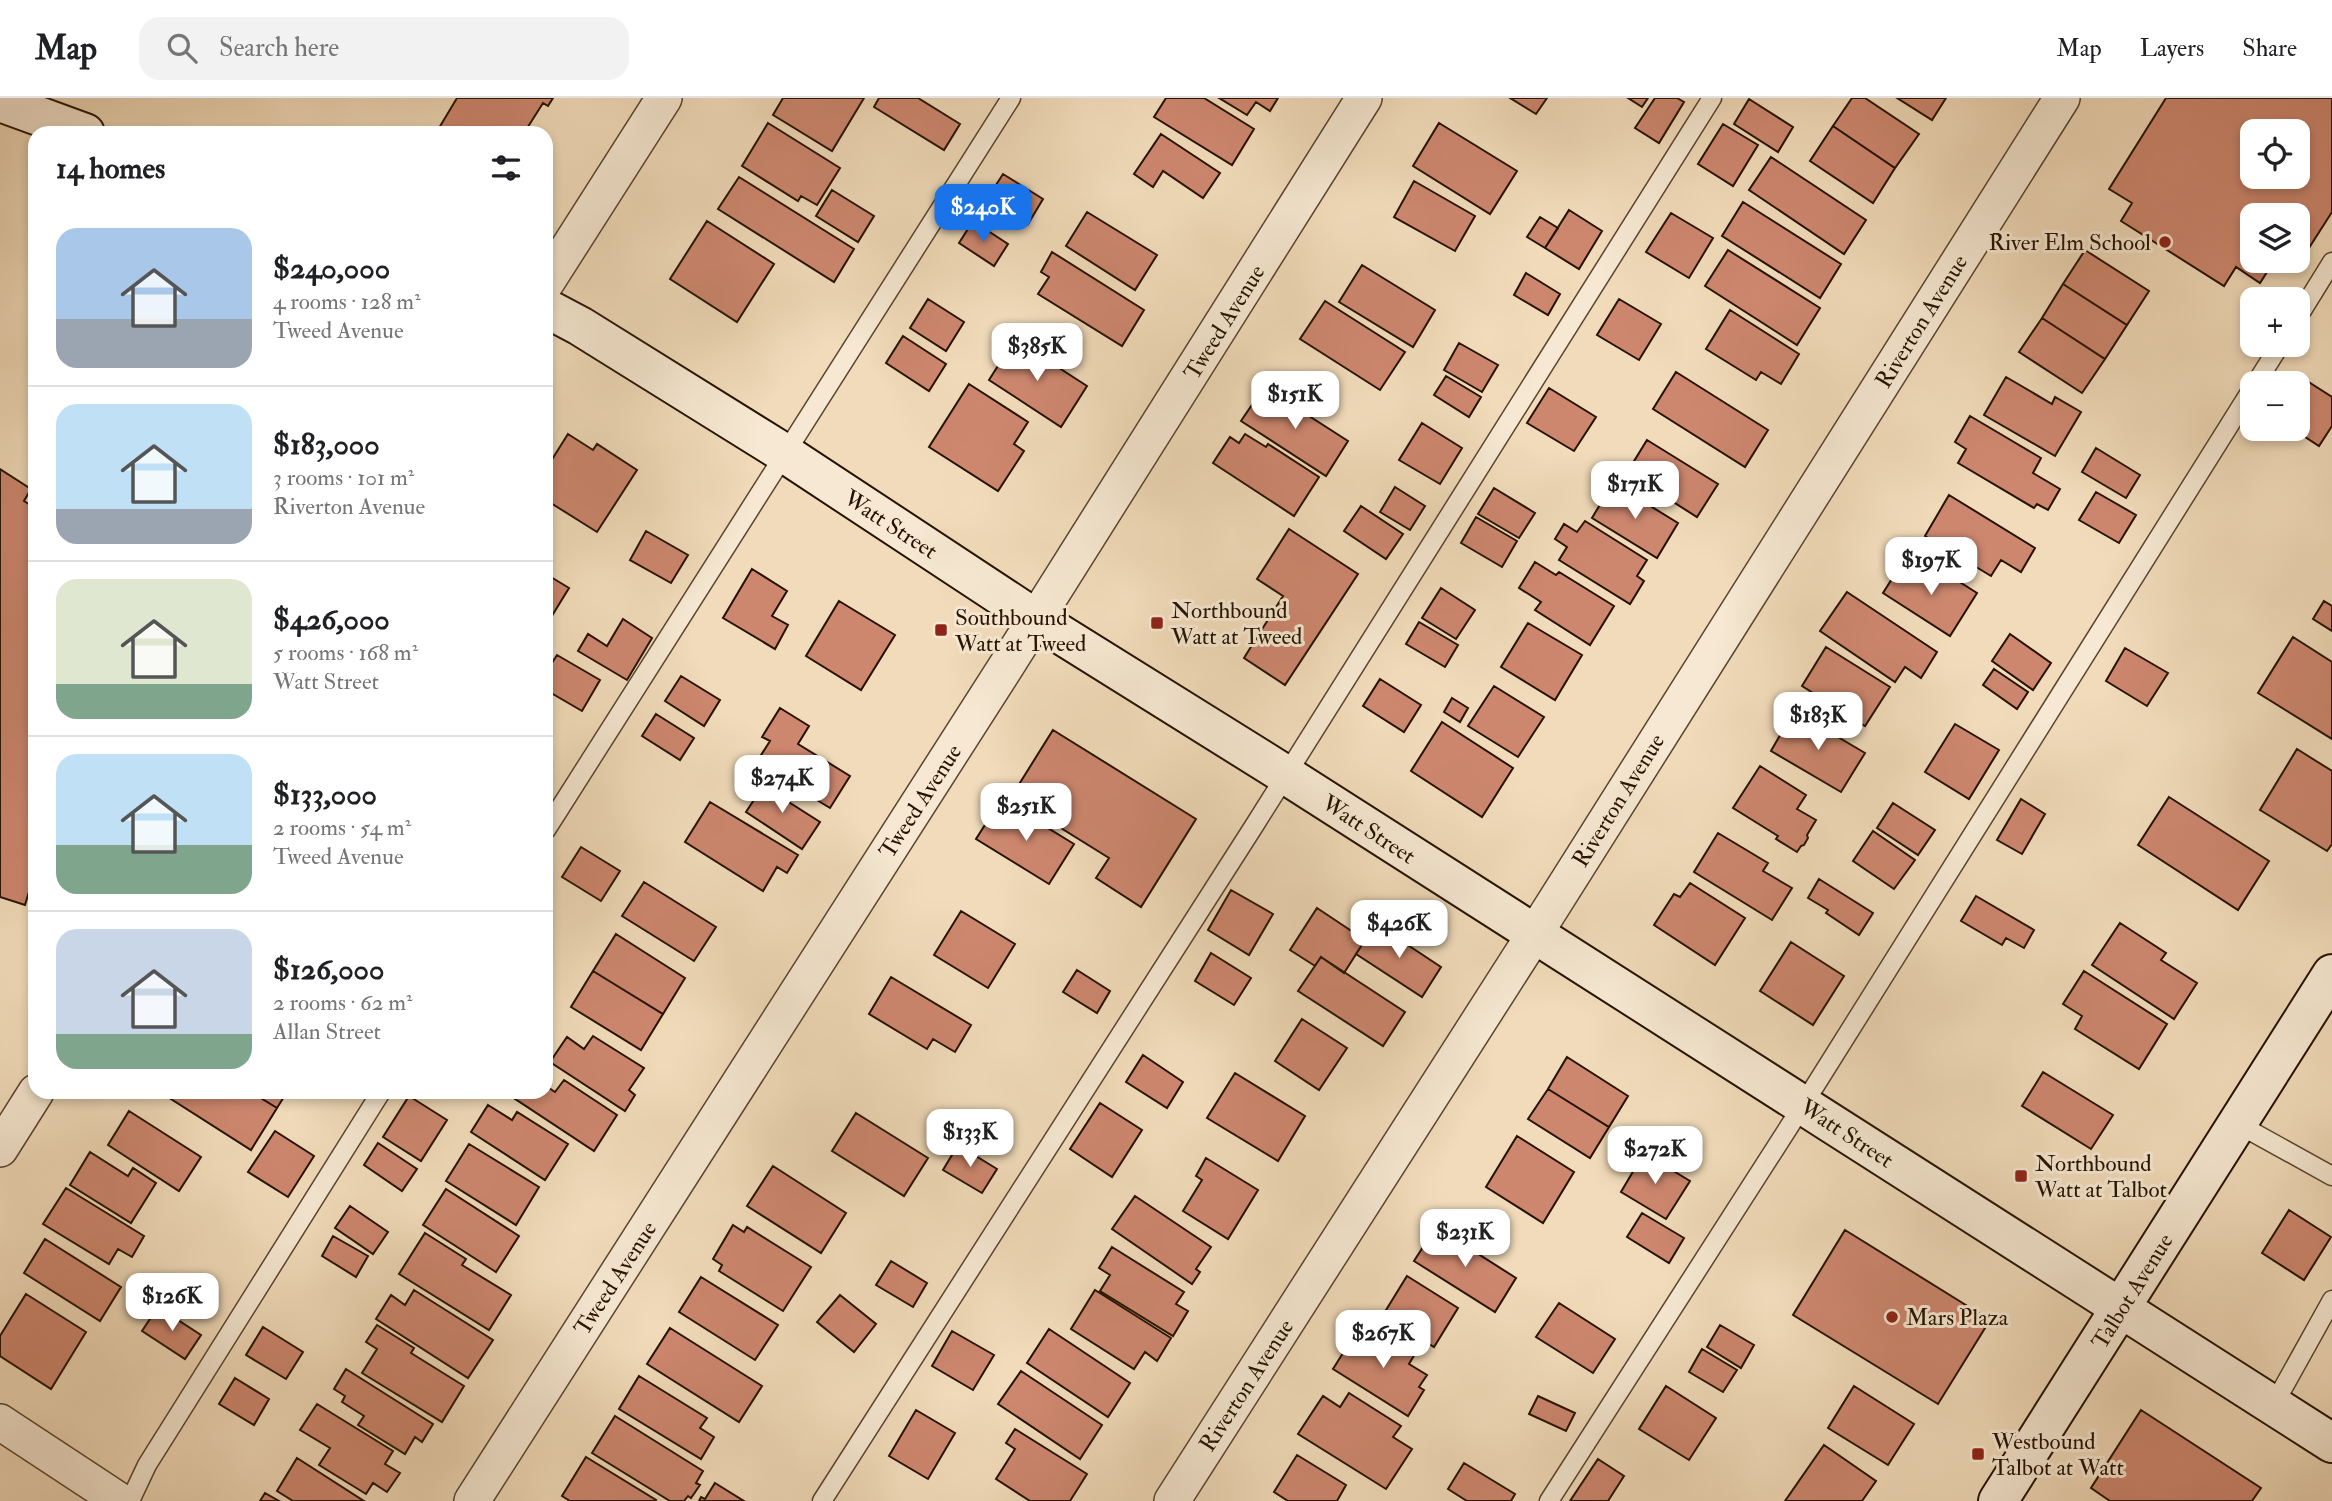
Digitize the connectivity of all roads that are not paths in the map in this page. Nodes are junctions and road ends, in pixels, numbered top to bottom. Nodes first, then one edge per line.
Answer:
1 (664, 98) edge
2 (1011, 98) edge
3 (1364, 98) edge
4 (1712, 98) edge
5 (2062, 98) edge
6 (0, 102) edge
7 (66, 126) edge
8 (2332, 262) edge
9 (553, 271) edge
10 (2310, 298) edge
11 (553, 311) edge
12 (2240, 408) edge
13 (784, 453) junction
14 (1036, 619) junction
15 (1286, 775) junction
16 (553, 819) edge
17 (1534, 935) junction
18 (2332, 974) edge
19 (32, 1099) edge
20 (378, 1099) edge
21 (1803, 1105) junction
22 (2238, 1124) junction
23 (0, 1149) edge
24 (2332, 1176) edge
25 (2332, 1300) edge
26 (2120, 1309) junction
27 (2273, 1406) junction
28 (0, 1422) edge
29 (2332, 1443) edge
30 (120, 1501) edge
31 (130, 1501) edge
32 (472, 1501) edge
33 (822, 1501) edge
34 (1172, 1501) edge
35 (1549, 1501) edge
36 (1998, 1501) edge

1 - 9 street
2 - 13 lane
3 - 14 street, Tweed Avenue
4 - 15 lane
5 - 17 street, Riverton Avenue
6 - 7 main road
8 - 10 lane
11 - 13 main road, Watt Street
12 - 21 lane
13 - 14 main road, Watt Street
13 - 16 lane
14 - 15 main road, Watt Street
14 - 32 street, Tweed Avenue
15 - 17 main road, Watt Street
15 - 33 lane
17 - 21 main road, Watt Street
17 - 34 street, Riverton Avenue
18 - 22 main road, Talbot Avenue
19 - 23 street
20 - 31 lane
21 - 26 main road, Watt Street
21 - 35 lane
22 - 24 lane
22 - 26 main road, Talbot Avenue
25 - 27 lane
26 - 27 main road, Watt Street
26 - 36 main road, Talbot Avenue
27 - 29 main road, Watt Street
28 - 30 street

